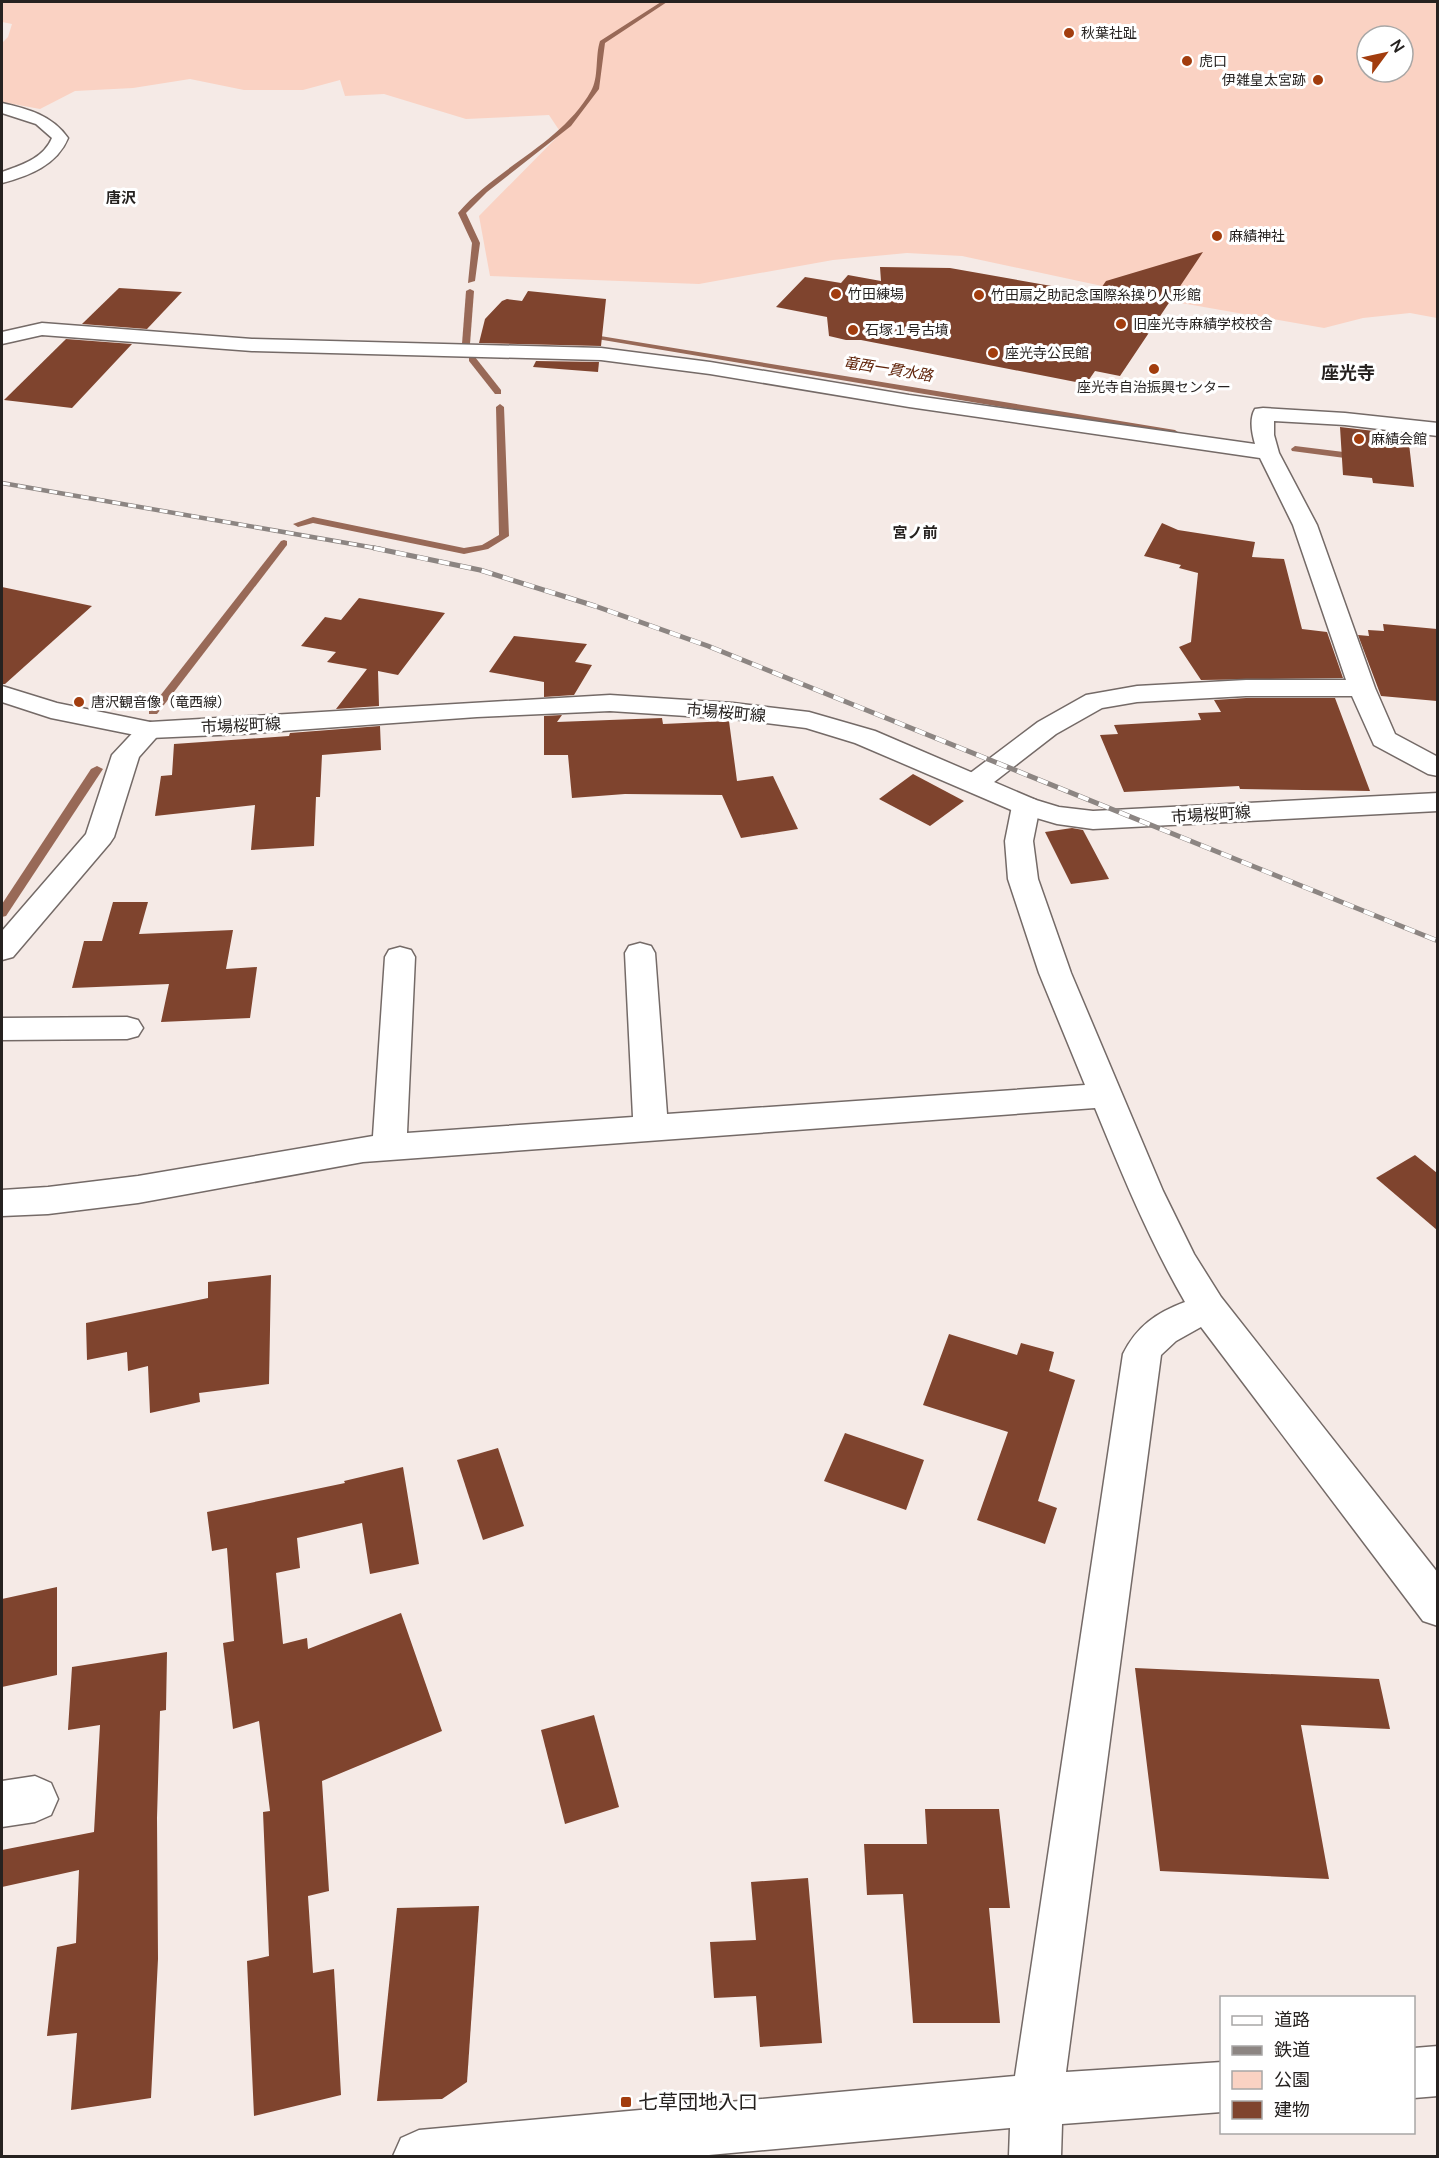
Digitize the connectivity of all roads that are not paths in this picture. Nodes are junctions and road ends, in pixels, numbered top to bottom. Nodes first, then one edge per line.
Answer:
1 (2, 108) edge
2 (2, 178) edge
3 (2, 338) edge
4 (1437, 430) edge
5 (1268, 453) junction
6 (1362, 688) junction
7 (2, 694) edge
8 (150, 730) junction
9 (1437, 768) edge
10 (975, 783) junction
11 (1437, 802) edge
12 (1026, 806) junction
13 (2, 950) edge
14 (640, 953) dead end
15 (400, 957) dead end
16 (128, 1028) dead end
17 (2, 1029) edge
18 (1107, 1095) junction
19 (651, 1128) junction
20 (389, 1147) junction
21 (2, 1203) edge
22 (1208, 1308) junction
23 (1437, 1607) edge
24 (1437, 2071) edge
25 (1415, 2073) edge
26 (1220, 2087) edge
27 (1037, 2100) junction
28 (419, 2157) edge
29 (1035, 2157) edge

1 - 2 street
3 - 5 street
4 - 5 street
5 - 6 street
6 - 9 street
6 - 10 street
7 - 8 street, 市場桜町線
8 - 10 street, 市場桜町線
8 - 13 street
10 - 12 street, 市場桜町線
11 - 12 street, 市場桜町線
12 - 18 street
14 - 19 street
15 - 20 street
16 - 17 street
18 - 19 street
18 - 22 street
19 - 20 street
20 - 21 street
22 - 23 street
22 - 27 street
24 - 25 street
26 - 27 street
27 - 28 street
27 - 29 street

